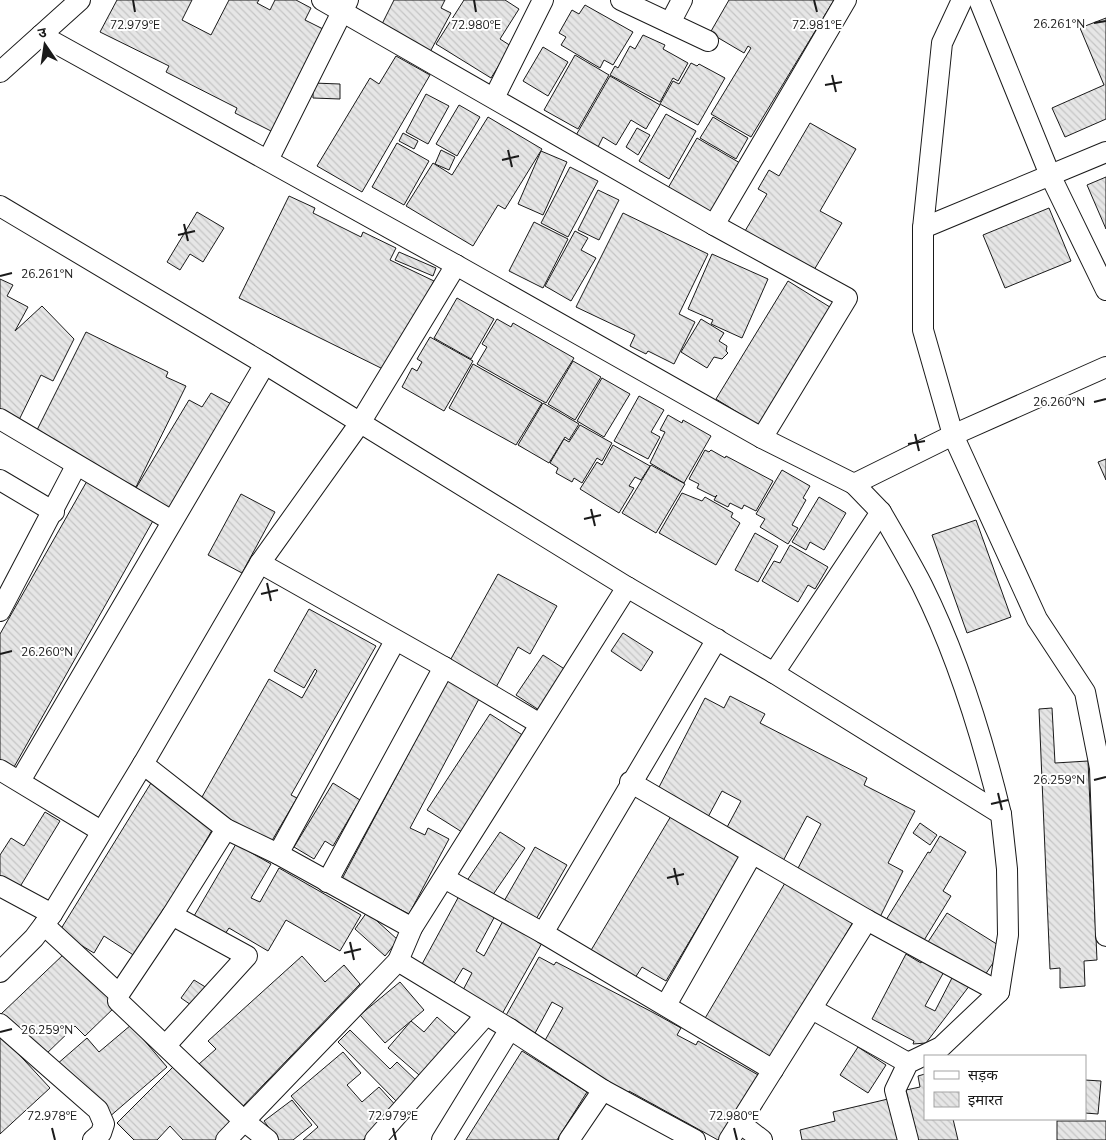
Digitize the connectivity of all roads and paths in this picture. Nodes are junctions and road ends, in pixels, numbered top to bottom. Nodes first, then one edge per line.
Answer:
1 (80, 0) edge
2 (322, 0) edge
3 (543, 0) edge
4 (621, 0) edge
5 (682, 0) edge
6 (846, 0) edge
7 (962, 0) edge
8 (979, 0) edge
9 (345, 6) edge
10 (670, 23) junction
11 (41, 35) junction
12 (708, 41) dead end
13 (0, 72) edge
14 (494, 98) junction
15 (1106, 152) edge
16 (268, 160) junction
17 (1050, 175) junction
18 (0, 206) edge
19 (714, 224) junction
20 (923, 228) junction
21 (456, 264) junction
22 (1106, 290) edge
23 (266, 364) junction
24 (1106, 367) edge
25 (0, 420) edge
26 (360, 423) junction
27 (762, 438) junction
28 (948, 438) junction
29 (76, 466) junction
30 (0, 480) edge
31 (854, 484) junction
32 (54, 512) junction
33 (881, 512) junction
34 (172, 521) junction
35 (260, 563) junction
36 (627, 587) junction
37 (2, 602) edge
38 (717, 639) junction
39 (395, 641) junction
40 (444, 667) junction
41 (774, 673) junction
42 (540, 724) junction
43 (143, 764) junction
44 (0, 770) edge
45 (20, 782) junction
46 (630, 782) junction
47 (1002, 814) junction
48 (226, 829) junction
49 (101, 831) junction
50 (278, 854) junction
51 (752, 854) junction
52 (444, 878) junction
53 (326, 882) junction
54 (0, 886) edge
55 (172, 915) junction
56 (48, 920) junction
57 (867, 920) junction
58 (412, 928) junction
59 (543, 933) junction
60 (1106, 936) edge
61 (398, 961) junction
62 (0, 972) edge
63 (999, 992) junction
64 (119, 994) junction
65 (666, 1005) junction
66 (812, 1009) junction
67 (486, 1014) junction
68 (0, 1024) edge
69 (510, 1029) junction
70 (166, 1044) junction
71 (908, 1063) junction
72 (773, 1070) junction
73 (603, 1090) junction
74 (244, 1121) junction
75 (740, 1123) junction
76 (687, 1138) edge
77 (93, 1140) edge
78 (226, 1140) edge
79 (268, 1140) edge
80 (375, 1140) edge
81 (442, 1140) edge
82 (569, 1140) edge
83 (729, 1140) edge
84 (762, 1140) edge
85 (908, 1140) edge

1 - 11 street
2 - 9 street
3 - 14 street
4 - 10 street
5 - 10 street
6 - 19 street
7 - 20 street
8 - 17 street
9 - 14 street
9 - 16 street
10 - 12 street
11 - 13 street
11 - 16 street
14 - 19 street
15 - 17 street
16 - 21 street
17 - 20 street
17 - 22 street
18 - 23 street
19 - 27 street
20 - 28 street
21 - 26 street
21 - 27 street
23 - 26 street
23 - 34 street
24 - 28 street
25 - 29 street
26 - 35 street
26 - 36 street
27 - 31 street
28 - 31 street
28 - 60 street
29 - 32 street
29 - 34 street
30 - 32 street
31 - 33 street
32 - 37 street
33 - 41 street
33 - 47 street
34 - 45 street
35 - 39 street
35 - 43 street
36 - 38 street
36 - 42 street
38 - 41 street
38 - 46 street
39 - 40 street
39 - 50 street
40 - 42 street
40 - 53 street
41 - 47 street
42 - 52 street
43 - 48 street
43 - 49 street
44 - 45 street
45 - 49 street
46 - 51 street
46 - 59 street
47 - 63 street
48 - 50 street
48 - 55 street
49 - 56 street
50 - 53 street
51 - 57 street
51 - 65 street
52 - 58 street
52 - 59 street
53 - 58 street
54 - 56 street
55 - 64 street
55 - 70 street
56 - 62 street
56 - 64 street
57 - 63 street
57 - 66 street
58 - 61 street
59 - 65 street
61 - 67 street
61 - 74 street
63 - 71 street
64 - 70 street
65 - 72 street
66 - 71 street
66 - 72 street
67 - 69 street
67 - 80 street
68 - 77 street
69 - 73 street
69 - 81 street
70 - 74 street
71 - 85 street
72 - 75 street
73 - 76 street
73 - 82 street
74 - 78 street
74 - 79 street
75 - 83 street
75 - 84 street

